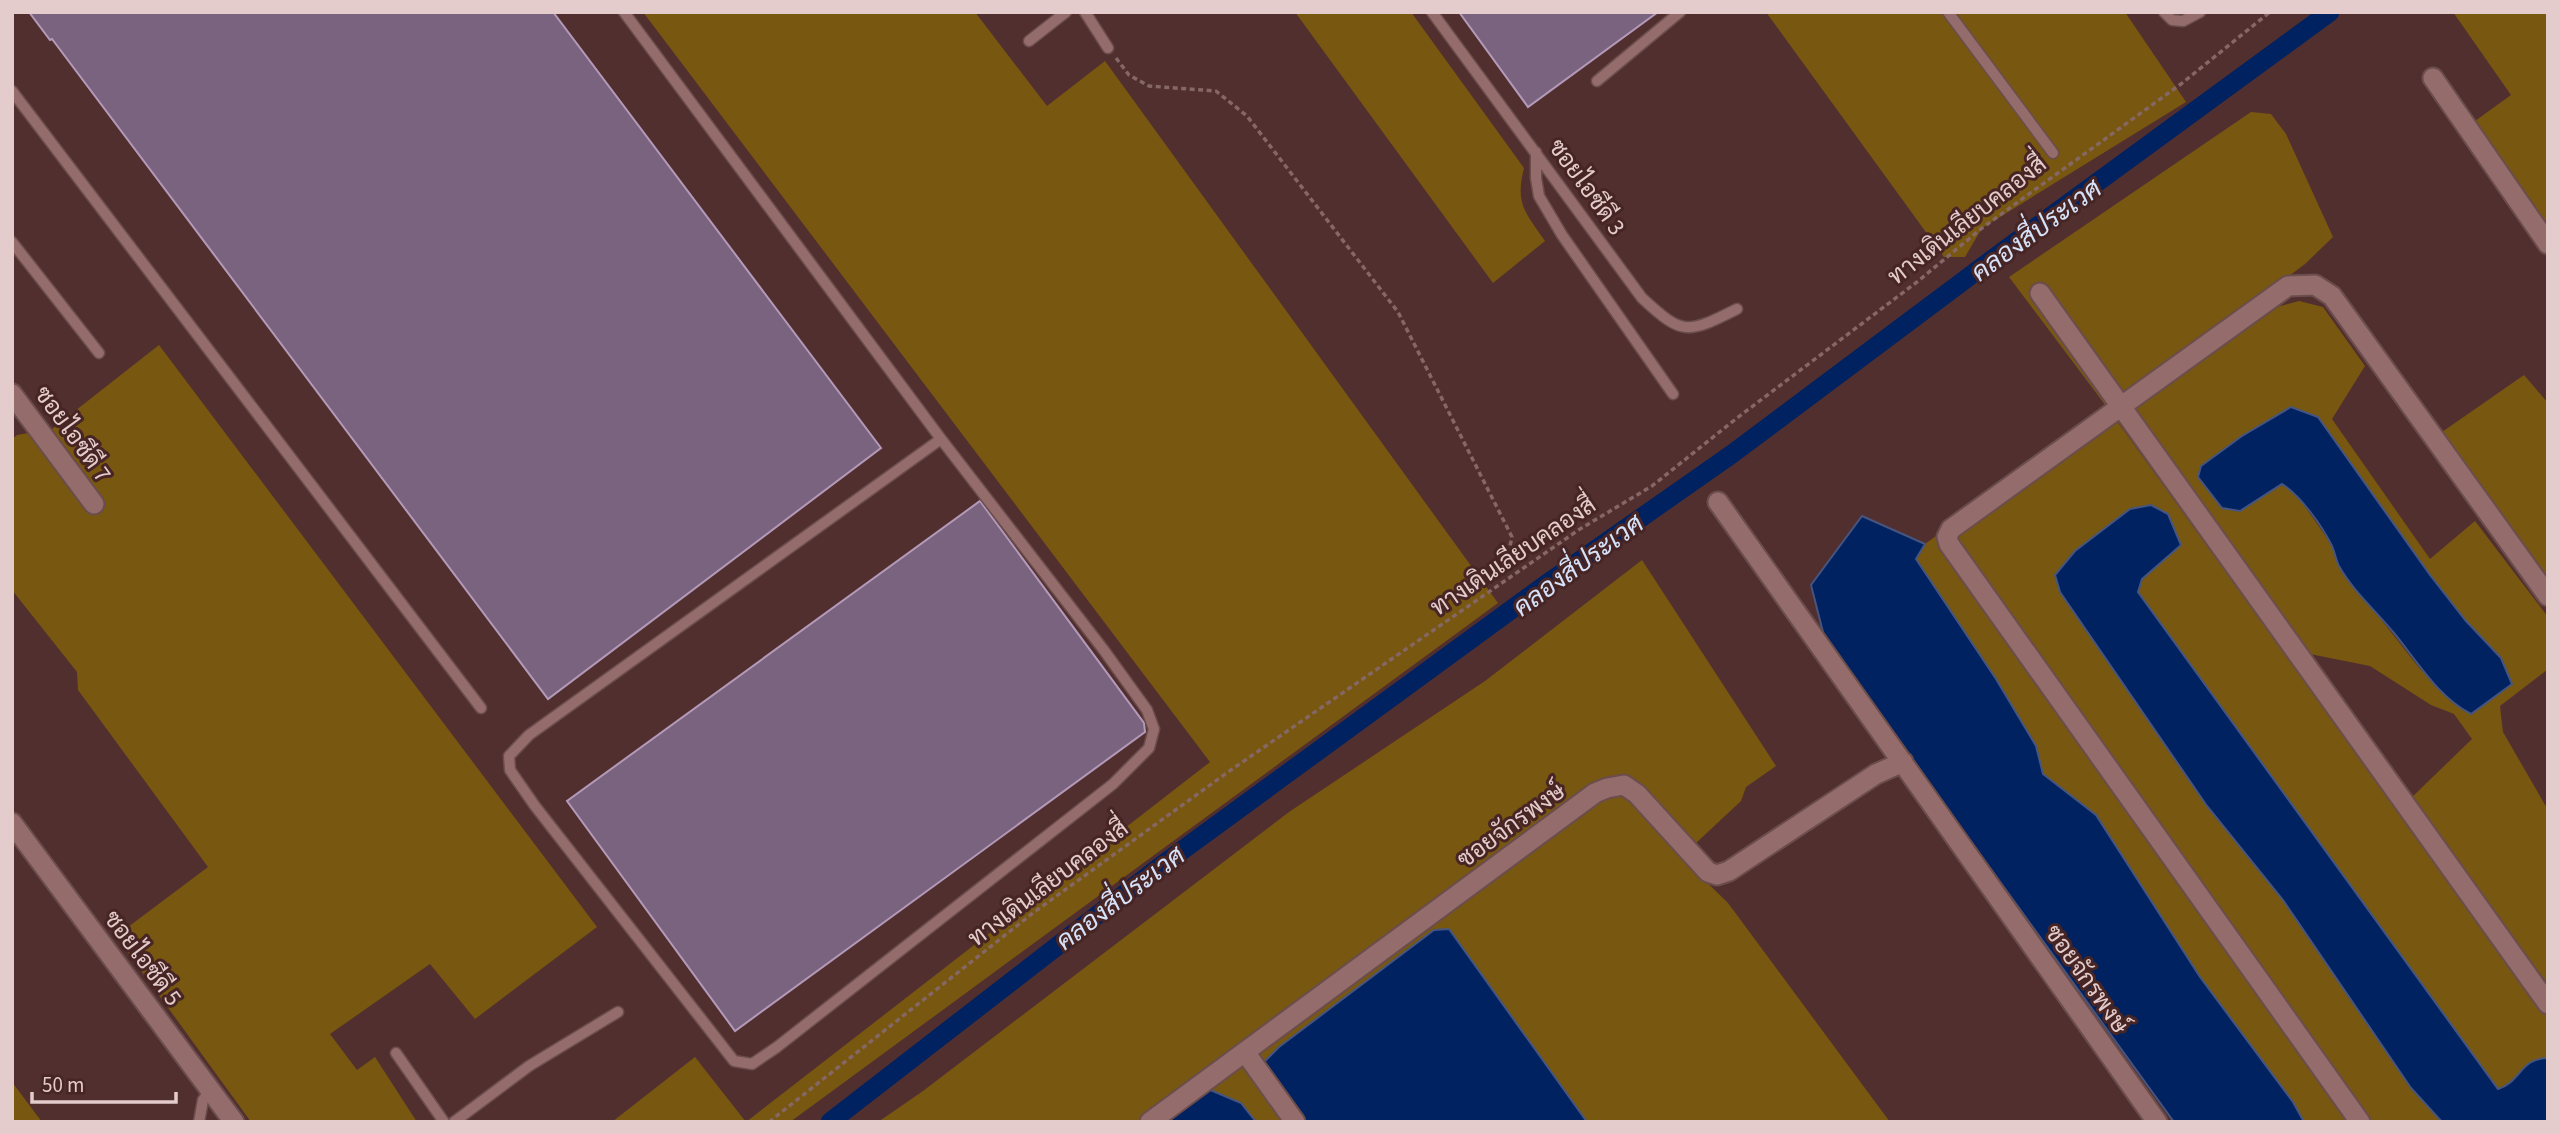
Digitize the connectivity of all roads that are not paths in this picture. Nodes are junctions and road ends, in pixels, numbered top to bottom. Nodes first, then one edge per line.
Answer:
1 (624, 12) edge
2 (1066, 12) edge
3 (1432, 12) edge
4 (1681, 12) edge
5 (1948, 12) edge
6 (2164, 12) edge
7 (2200, 12) edge
8 (1087, 13) edge
9 (1029, 41) dead end
10 (1108, 48) road end
11 (2433, 78) dead end
12 (1597, 80) dead end
13 (12, 91) edge
14 (1536, 152) junction
15 (2053, 153) dead end
16 (12, 242) edge
17 (2548, 244) edge
18 (2040, 293) dead end
19 (1737, 309) dead end
20 (99, 353) dead end
21 (12, 394) edge
22 (1673, 394) dead end
23 (2121, 407) junction
24 (941, 439) junction
25 (1718, 502) dead end
26 (94, 504) dead end
27 (2548, 596) edge
28 (481, 708) dead end
29 (1903, 762) junction
30 (12, 823) edge
31 (2548, 1004) edge
32 (618, 1012) dead end
33 (1245, 1052) junction
34 (396, 1053) dead end
35 (210, 1090) junction
36 (199, 1122) edge
37 (234, 1122) edge
38 (444, 1122) edge
39 (454, 1122) edge
40 (1150, 1122) edge
41 (1295, 1122) edge
42 (2157, 1122) edge
43 (2360, 1122) edge

1 - 24 lane
2 - 9 lane
3 - 14 lane, ซอยไอซีดี 3
4 - 12 lane
5 - 15 lane
6 - 7 lane
8 - 10 lane
11 - 17 street
13 - 28 lane
14 - 19 lane, ซอยไอซีดี 3
14 - 22 lane
16 - 20 lane
18 - 23 street
21 - 26 street, ซอยไอซีดี 7
23 - 27 street
23 - 31 street
23 - 43 street
24 - 24 lane
25 - 29 street, ซอยจักรพงษ์
29 - 33 street, ซอยจักรพงษ์
29 - 42 street, ซอยจักรพงษ์
30 - 35 street, ซอยไอซีดี 5
32 - 39 lane
33 - 40 street, ซอยจักรพงษ์
33 - 41 street
34 - 38 lane
35 - 36 lane
35 - 37 street, ซอยไอซีดี 5

